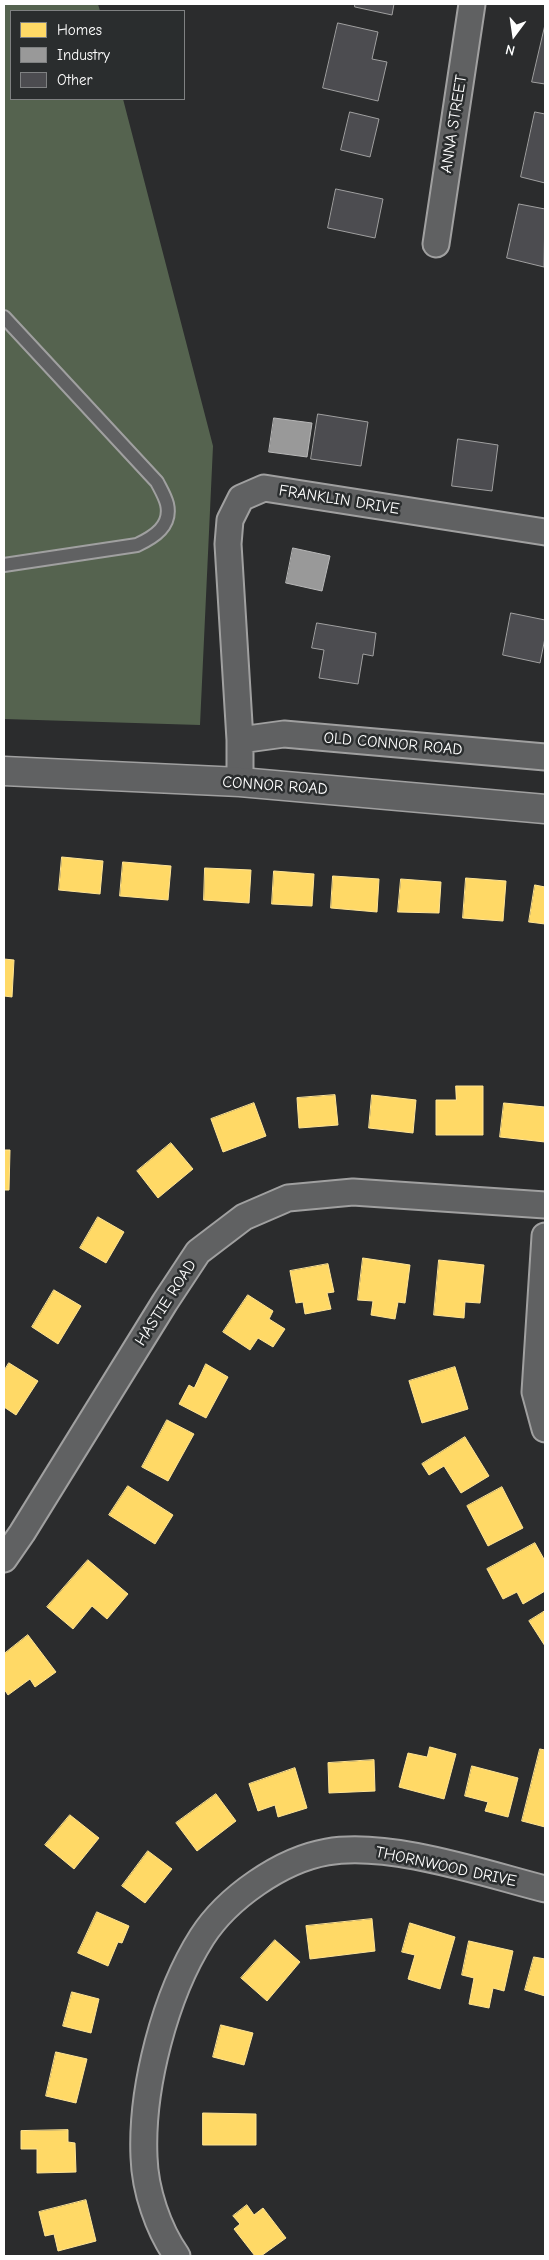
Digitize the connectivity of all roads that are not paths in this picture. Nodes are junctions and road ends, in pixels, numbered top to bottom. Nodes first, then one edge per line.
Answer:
1 (472, 4) edge
2 (436, 244) dead end
3 (4, 317) edge
4 (545, 532) edge
5 (4, 564) edge
6 (240, 740) junction
7 (545, 757) edge
8 (4, 771) edge
9 (240, 782) junction
10 (545, 809) edge
11 (545, 1205) edge
12 (545, 1236) edge
13 (545, 1429) edge
14 (4, 1559) edge
15 (545, 1889) edge
16 (177, 2256) edge

1 - 2 street, ANNA STREET
3 - 5 lane
4 - 6 street, FRANKLIN DRIVE
6 - 7 street, OLD CONNOR ROAD
6 - 9 street, FRANKLIN DRIVE
8 - 9 main road, CONNOR ROAD
9 - 10 main road, CONNOR ROAD
11 - 14 street, HASTIE ROAD
12 - 13 street
15 - 16 street, THORNWOOD DRIVE

